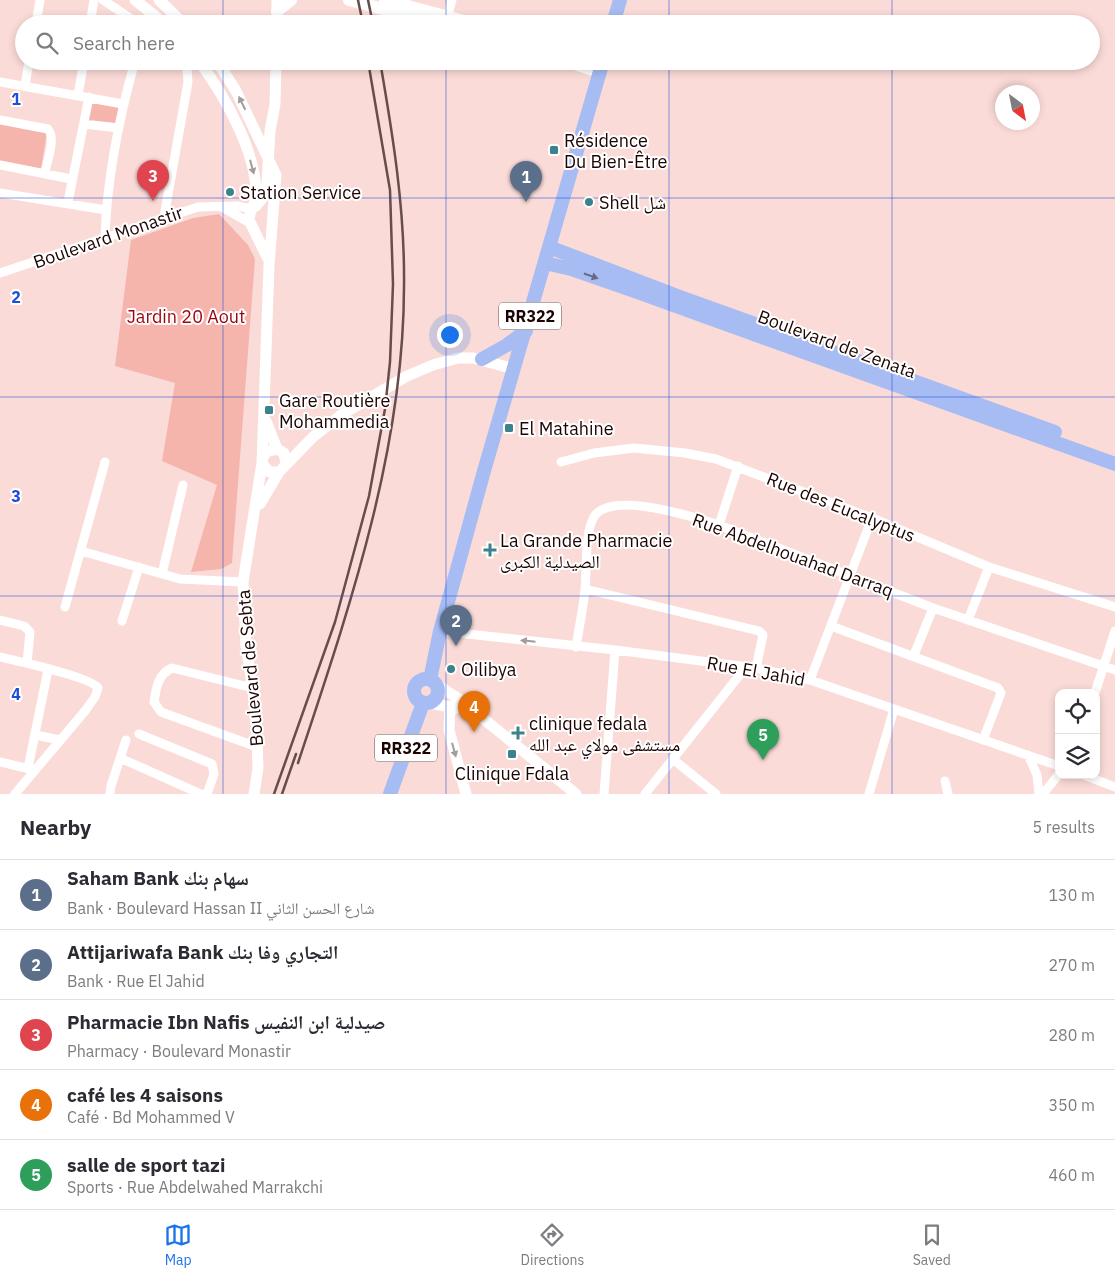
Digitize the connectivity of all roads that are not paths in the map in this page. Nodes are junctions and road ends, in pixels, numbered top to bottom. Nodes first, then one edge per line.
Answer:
1 (40, 0) edge
2 (94, 0) edge
3 (102, 0) edge
4 (135, 0) edge
5 (159, 0) edge
6 (291, 0) edge
7 (349, 0) edge
8 (386, 0) edge
9 (452, 0) edge
10 (620, 0) edge
11 (277, 12) edge
12 (38, 15) edge
13 (92, 15) edge
14 (125, 15) edge
15 (153, 15) edge
16 (175, 15) edge
17 (417, 15) edge
18 (427, 15) edge
19 (446, 15) edge
20 (616, 15) edge
21 (28, 70) edge
22 (82, 70) edge
23 (132, 70) edge
24 (187, 70) edge
25 (205, 70) edge
26 (223, 70) edge
27 (276, 70) edge
28 (600, 70) edge
29 (0, 82) edge
30 (25, 86) junction
31 (78, 95) junction
32 (89, 97) junction
33 (123, 104) junction
34 (275, 104) junction
35 (0, 120) edge
36 (84, 124) junction
37 (271, 124) junction
38 (118, 128) junction
39 (254, 128) junction
40 (268, 158) junction
41 (0, 165) edge
42 (45, 172) junction
43 (276, 175) junction
44 (72, 179) junction
45 (0, 193) edge
46 (68, 202) junction
47 (217, 205) junction
48 (254, 208) junction
49 (106, 210) junction
50 (164, 217) junction
51 (271, 218) junction
52 (252, 225) junction
53 (105, 237) junction
54 (549, 247) junction
55 (545, 263) junction
56 (573, 263) junction
57 (269, 266) junction
58 (0, 273) edge
59 (741, 324) junction
60 (526, 331) junction
61 (482, 360) junction
62 (515, 369) junction
63 (264, 413) junction
64 (314, 437) junction
65 (279, 450) junction
66 (1115, 454) edge
67 (262, 461) junction
68 (105, 462) dead end
69 (561, 462) dead end
70 (1115, 464) edge
71 (738, 466) junction
72 (283, 468) junction
73 (183, 485) dead end
74 (256, 512) junction
75 (872, 518) junction
76 (719, 525) junction
77 (81, 551) junction
78 (989, 567) junction
79 (138, 568) junction
80 (162, 574) junction
81 (850, 574) junction
82 (243, 582) junction
83 (585, 588) junction
84 (65, 607) dead end
85 (1115, 607) edge
86 (933, 608) junction
87 (0, 620) edge
88 (968, 620) junction
89 (122, 621) dead end
90 (831, 626) junction
91 (1115, 631) edge
92 (440, 632) junction
93 (576, 647) junction
94 (615, 650) junction
95 (914, 655) junction
96 (1, 660) edge
97 (27, 664) junction
98 (1104, 666) junction
99 (746, 667) junction
100 (756, 668) junction
101 (48, 670) junction
102 (1115, 670) edge
103 (810, 680) junction
104 (433, 682) junction
105 (253, 688) junction
106 (1096, 689) edge
107 (426, 703) junction
108 (450, 706) junction
109 (894, 709) junction
110 (475, 713) junction
111 (139, 734) dead end
112 (36, 735) junction
113 (60, 740) junction
114 (126, 740) dead end
115 (983, 740) junction
116 (257, 747) junction
117 (1028, 755) junction
118 (120, 758) junction
119 (674, 760) junction
120 (0, 762) edge
121 (1055, 765) edge
122 (31, 769) junction
123 (1055, 778) edge
124 (1094, 779) edge
125 (944, 781) dead end
126 (1115, 787) edge
127 (15, 794) edge
128 (110, 794) edge
129 (201, 794) edge
130 (207, 794) edge
131 (254, 794) edge
132 (390, 794) edge
133 (466, 794) edge
134 (576, 794) edge
135 (604, 794) edge
136 (645, 794) edge
137 (716, 794) edge
138 (869, 794) edge
139 (948, 794) edge
140 (1041, 794) edge

1 - 12 street
2 - 13 street
3 - 14 street
4 - 15 street
5 - 16 street
6 - 11 main road
7 - 17 main road
8 - 18 main road
9 - 19 street
10 - 20 main road
21 - 30 street
22 - 31 street
23 - 33 street
24 - 50 street
25 -> 48 street
39 -> 26 street
27 - 34 street
28 - 54 main road, RR322
29 - 30 street
30 - 31 street
31 - 32 street
32 - 33 street
32 - 36 street
33 - 38 street
34 - 37 street
34 - 43 street, Boulevard de Sebta
35 - 42 street
36 - 38 street
36 - 44 street
37 - 39 street
37 - 40 street
38 - 49 street
39 - 40 street
40 - 43 street
40 - 48 street
41 - 42 street
42 - 44 street
43 - 51 street, Boulevard de Sebta
44 - 46 street
45 - 46 street
46 - 49 street
47 - 48 street, Boulevard Monastir
47 - 50 street, Boulevard Monastir
47 - 52 street
48 - 51 street
48 - 52 street
49 - 53 street
50 - 53 street, Boulevard Monastir
51 - 52 street
51 - 57 street, Boulevard de Sebta
52 - 57 street
53 - 58 street, Boulevard Monastir
54 - 55 main road, RR322
54 - 56 main road, Boulevard de Zenata
55 - 56 main road, Boulevard de Zenata
55 - 60 main road, RR322
56 - 59 main road, Boulevard de Zenata
57 - 63 street, Boulevard de Sebta
59 - 66 main road, Boulevard de Zenata
59 - 70 main road, Boulevard de Zenata
60 - 61 main road
60 - 62 main road, RR322
61 - 62 street, Boulevard de Sebta
61 - 64 street, Boulevard de Sebta
62 - 92 main road, RR322
63 - 65 street
63 - 67 street, Boulevard de Sebta
64 - 65 street, Boulevard de Sebta
64 - 72 street, Boulevard de Sebta
65 - 67 street
65 - 72 street
67 - 72 street
67 - 74 street, Boulevard de Sebta
68 - 77 street
69 - 71 street, Rue des Eucalyptus
71 - 75 street, Rue des Eucalyptus
71 - 76 street
72 - 74 street, Boulevard de Sebta
73 - 80 street
74 - 82 street, Boulevard de Sebta
75 - 78 street, Rue des Eucalyptus
75 - 81 street
76 - 81 street, Rue Abdelhouahad Darraq
76 - 83 street, Rue Abdelhouahad Darraq
77 - 79 street
77 - 84 street
78 - 85 street, Rue des Eucalyptus
78 - 88 street
79 - 80 street
79 - 89 street
80 - 82 street
81 - 86 street, Rue Abdelhouahad Darraq
81 - 90 street
82 - 105 street, Boulevard de Sebta
83 - 93 street, Rue Abdelhouahad Darraq
83 - 100 street
86 - 88 street, Rue Abdelhouahad Darraq
86 - 95 street
87 - 97 street
88 - 98 street, Rue Abdelhouahad Darraq
90 - 95 street
90 - 103 street
91 - 98 street
93 -> 92 street, Rue El Jahid
92 - 104 main road, RR322
93 - 94 street, Rue El Jahid
94 - 99 street, Rue El Jahid
94 - 135 street
95 - 115 street
96 - 97 street
97 - 101 street
98 - 102 street, Rue Abdelhouahad Darraq
98 - 106 street
99 - 100 street, Rue El Jahid
99 - 119 street
100 - 103 street, Rue El Jahid
101 - 112 street
101 - 113 street
103 - 109 street, Rue El Jahid
104 - 107 main road, RR322
104 - 107 main road
104 - 110 street
105 - 116 street, Boulevard de Sebta
105 - 116 street
107 - 108 street
107 - 132 main road, RR322
108 - 110 street
108 -> 133 street
109 - 115 street, Rue El Jahid
109 - 138 street
110 - 134 street
111 - 130 street
112 - 113 street
112 - 122 street
113 - 122 street
114 - 118 street
115 - 117 street, Rue El Jahid
116 - 131 street, Boulevard de Sebta
117 - 121 street, Rue El Jahid
117 - 140 street
118 - 128 street
118 - 129 street
119 - 136 street
119 - 137 street
120 - 122 street
122 - 127 street
123 - 140 street
124 - 126 street
125 - 139 street

